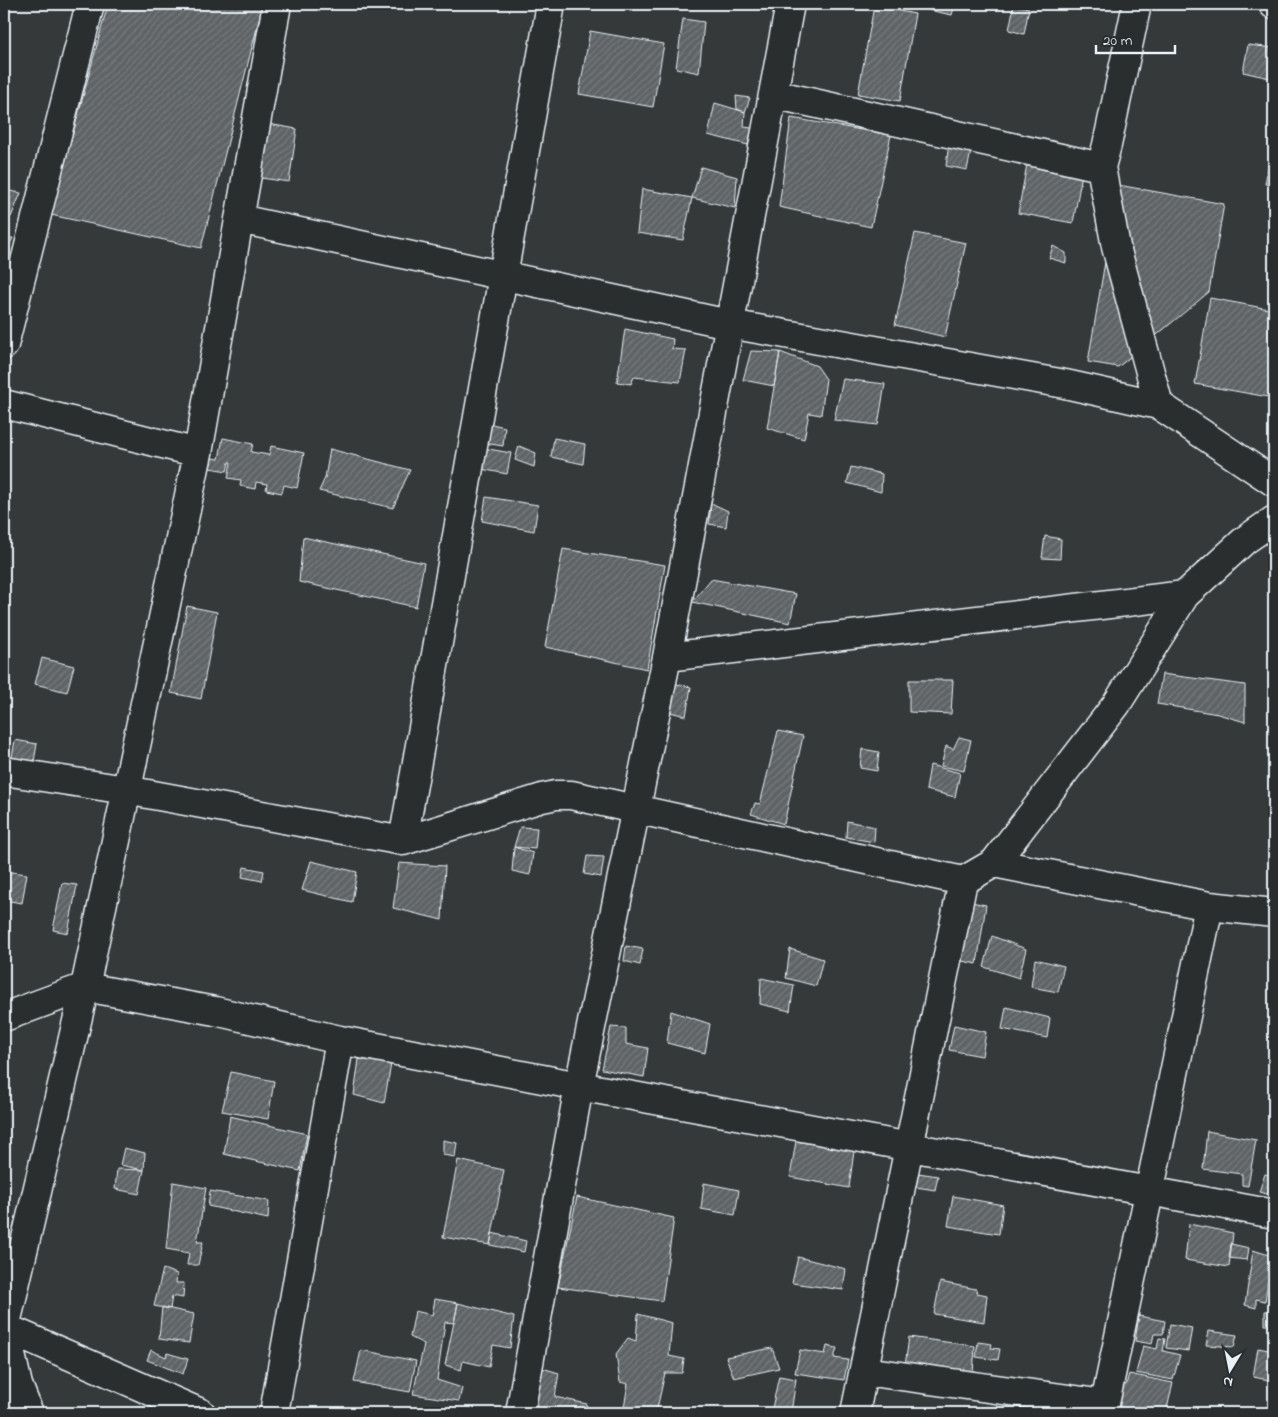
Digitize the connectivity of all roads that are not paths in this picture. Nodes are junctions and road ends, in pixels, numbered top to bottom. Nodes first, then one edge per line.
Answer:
1 (90, 4) edge
2 (277, 4) edge
3 (551, 4) edge
4 (790, 4) edge
5 (1138, 4) edge
6 (773, 94) junction
7 (1101, 167) junction
8 (239, 219) junction
9 (502, 275) junction
10 (729, 324) junction
11 (4, 345) edge
12 (4, 404) edge
13 (1158, 405) junction
14 (198, 453) junction
15 (1274, 482) edge
16 (1274, 520) edge
17 (1185, 595) junction
18 (667, 657) junction
19 (4, 771) edge
20 (126, 790) junction
21 (636, 809) junction
22 (403, 841) junction
23 (994, 863) junction
24 (963, 881) junction
25 (1209, 906) junction
26 (1274, 913) edge
27 (85, 987) junction
28 (4, 1017) edge
29 (340, 1040) junction
30 (579, 1086) junction
31 (910, 1147) junction
32 (1151, 1190) junction
33 (1274, 1214) edge
34 (4, 1328) edge
35 (864, 1371) junction
36 (1104, 1409) edge
37 (29, 1413) edge
38 (202, 1413) edge
39 (274, 1413) edge
40 (520, 1413) edge
41 (855, 1413) edge

1 - 11 street
2 - 8 street
3 - 9 street
4 - 6 street
5 - 7 street
6 - 7 street
6 - 10 street
7 - 13 street
8 - 9 street
8 - 14 street
9 - 10 street
9 - 22 street
10 - 13 street
10 - 18 street
12 - 14 street
13 - 15 street
14 - 20 street
16 - 17 street
17 - 18 street
17 - 23 street
18 - 21 street
19 - 20 street
20 - 22 street
20 - 27 street
21 - 22 street
21 - 24 street
21 - 30 street
23 - 24 street
23 - 25 street
24 - 31 street
25 - 26 street
25 - 32 street
27 - 28 street
27 - 29 street
27 - 34 street
29 - 30 street
29 - 39 street
30 - 31 street
30 - 40 street
31 - 32 street
31 - 35 street
32 - 33 street
32 - 36 street
34 - 37 street
34 - 38 street
35 - 36 street
35 - 41 street

